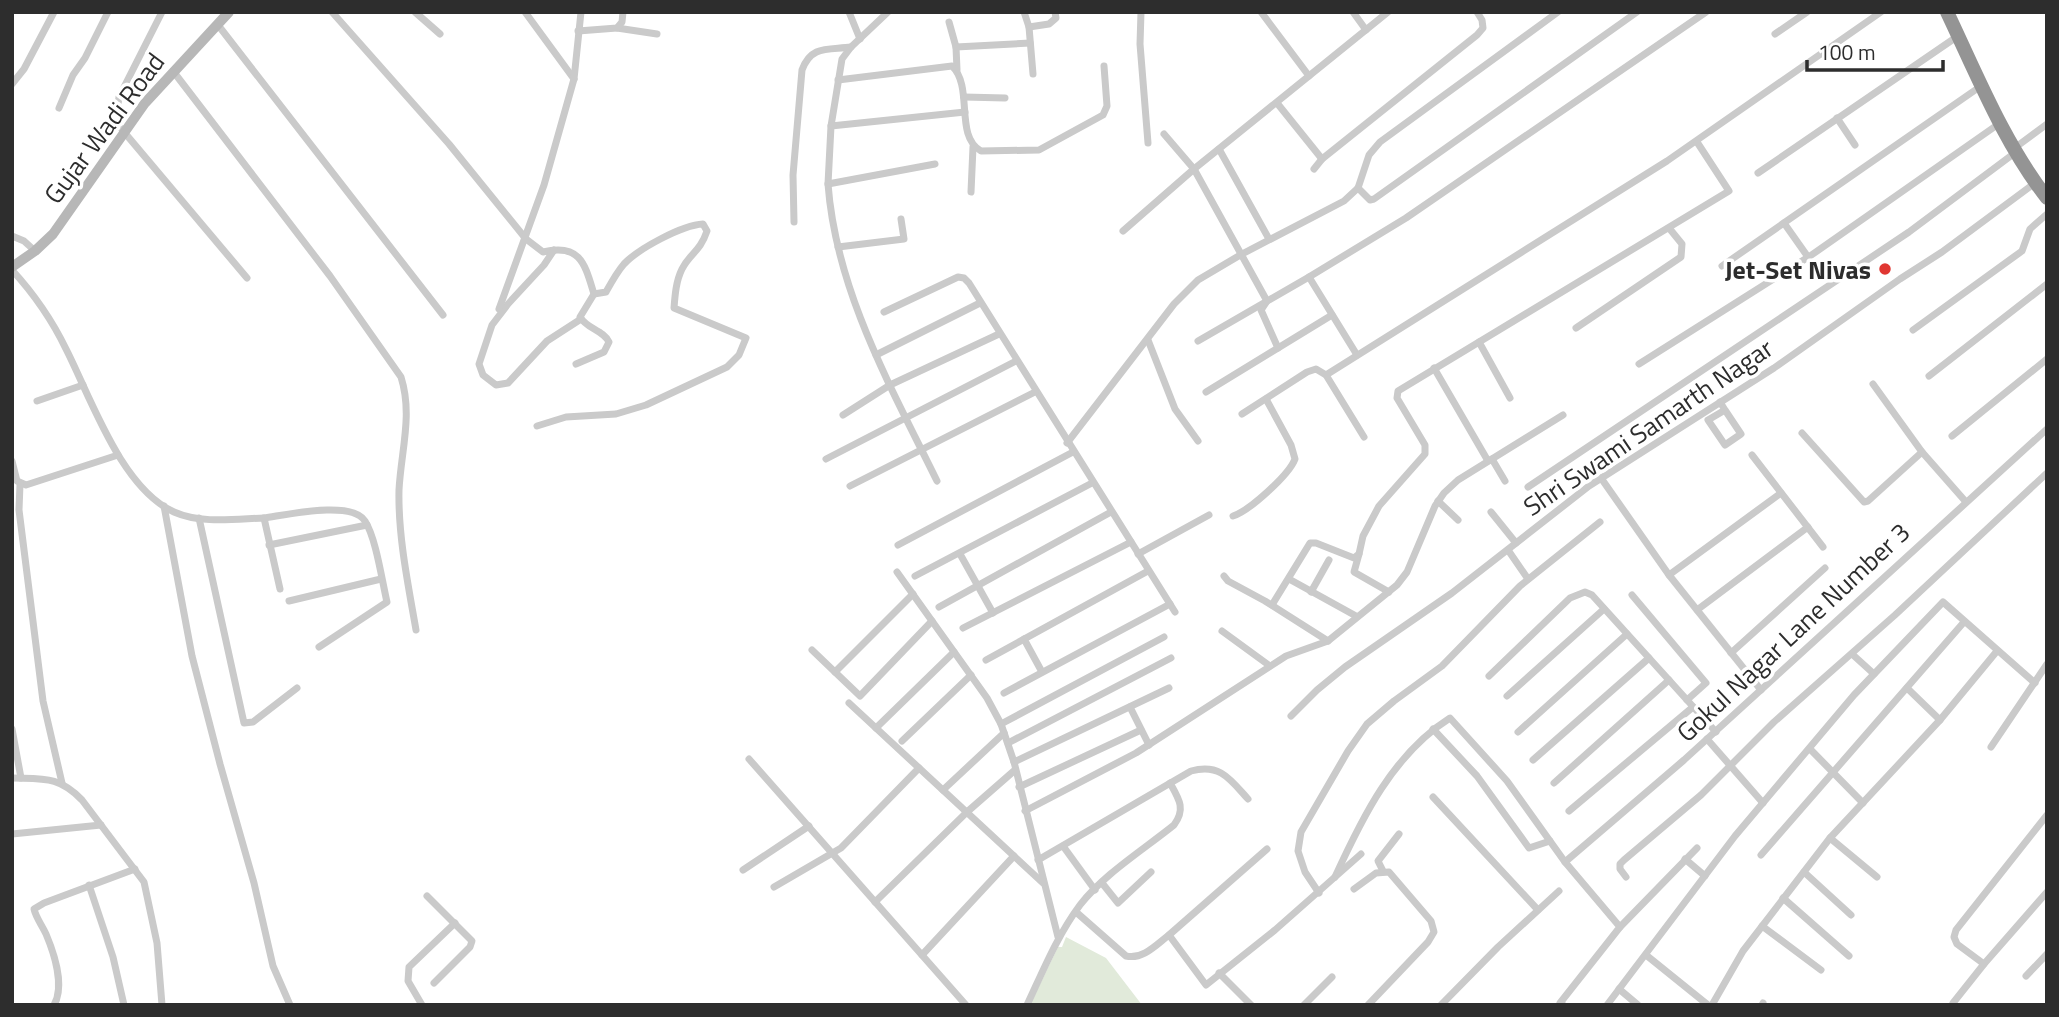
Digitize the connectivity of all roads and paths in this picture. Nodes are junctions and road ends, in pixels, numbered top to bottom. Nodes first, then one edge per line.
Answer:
1 (54, 12) edge
2 (107, 12) edge
3 (162, 12) edge
4 (229, 12) edge
5 (332, 12) edge
6 (415, 12) edge
7 (526, 12) edge
8 (581, 12) edge
9 (623, 12) edge
10 (849, 12) edge
11 (888, 12) edge
12 (1024, 12) edge
13 (1055, 12) edge
14 (1141, 12) edge
15 (1261, 12) edge
16 (1353, 12) edge
17 (1388, 12) edge
18 (1477, 12) edge
19 (1558, 12) edge
20 (1637, 12) edge
21 (1706, 12) edge
22 (1807, 12) edge
23 (1881, 12) edge
24 (1947, 12) edge
25 (1956, 12) edge
26 (949, 22) dead end
27 (218, 25) junction
28 (1029, 27) junction
29 (617, 29) junction
30 (1366, 30) junction
31 (579, 32) junction
32 (440, 34) dead end
33 (657, 34) dead end
34 (1774, 34) dead end
35 (1958, 36) junction
36 (860, 39) junction
37 (1031, 43) junction
38 (851, 47) junction
39 (956, 47) junction
40 (1104, 66) dead end
41 (957, 70) junction
42 (173, 71) junction
43 (1033, 74) dead end
44 (1309, 76) junction
45 (574, 79) junction
46 (838, 80) junction
47 (12, 84) edge
48 (1982, 85) junction
49 (964, 97) junction
50 (1005, 98) dead end
51 (1277, 103) junction
52 (59, 108) dead end
53 (965, 112) junction
54 (1837, 118) junction
55 (2000, 123) junction
56 (2047, 124) edge
57 (831, 126) junction
58 (124, 133) junction
59 (1164, 134) dead end
60 (1697, 142) junction
61 (1148, 143) dead end
62 (1855, 145) dead end
63 (973, 146) junction
64 (2018, 148) junction
65 (1219, 149) junction
66 (1322, 159) junction
67 (935, 164) dead end
68 (1194, 169) junction
69 (1314, 169) dead end
70 (1758, 173) dead end
71 (828, 184) junction
72 (2041, 184) edge
73 (1357, 188) junction
74 (971, 192) dead end
75 (2047, 198) edge
76 (2047, 214) edge
77 (901, 219) dead end
78 (794, 222) dead end
79 (1784, 223) junction
80 (1669, 228) junction
81 (1123, 231) dead end
82 (12, 236) edge
83 (526, 239) junction
84 (1269, 239) junction
85 (838, 247) junction
86 (554, 250) junction
87 (35, 251) junction
88 (1242, 254) junction
89 (1808, 257) junction
90 (1723, 266) dead end
91 (12, 268) edge
92 (1309, 277) junction
93 (247, 278) dead end
94 (2047, 284) edge
95 (594, 294) junction
96 (1266, 301) junction
97 (980, 303) junction
98 (499, 309) dead end
99 (884, 312) dead end
100 (1332, 315) junction
101 (443, 316) dead end
102 (581, 319) junction
103 (1576, 328) dead end
104 (1913, 330) dead end
105 (999, 334) junction
106 (1147, 340) junction
107 (1198, 341) dead end
108 (1479, 342) junction
109 (1278, 348) junction
110 (876, 355) junction
111 (1357, 355) junction
112 (2047, 359) edge
113 (1016, 361) junction
114 (1639, 364) dead end
115 (576, 365) dead end
116 (1434, 368) junction
117 (1326, 375) junction
118 (1929, 376) dead end
119 (1873, 384) dead end
120 (83, 385) junction
121 (890, 385) junction
122 (1035, 391) junction
123 (1206, 392) dead end
124 (1510, 398) dead end
125 (1266, 399) junction
126 (37, 401) dead end
127 (1722, 406) junction
128 (1242, 414) dead end
129 (842, 415) dead end
130 (1563, 415) dead end
131 (906, 417) junction
132 (537, 426) dead end
133 (2047, 429) edge
134 (1802, 433) dead end
135 (1952, 436) dead end
136 (1364, 437) dead end
137 (1198, 441) dead end
138 (1067, 443) junction
139 (922, 451) junction
140 (1073, 452) junction
141 (1922, 452) junction
142 (118, 455) junction
143 (1752, 455) dead end
144 (826, 459) dead end
145 (1490, 460) junction
146 (12, 461) edge
147 (2047, 473) edge
148 (1601, 478) junction
149 (937, 481) dead end
150 (1505, 481) dead end
151 (1093, 483) junction
152 (20, 484) junction
153 (850, 486) dead end
154 (1528, 487) dead end
155 (1781, 493) junction
156 (1438, 501) junction
157 (1966, 502) junction
158 (164, 506) junction
159 (1111, 512) junction
160 (1491, 512) dead end
161 (1209, 515) dead end
162 (1233, 516) dead end
163 (199, 518) junction
164 (264, 518) junction
165 (1458, 520) dead end
166 (1600, 522) dead end
167 (367, 524) junction
168 (1808, 527) junction
169 (1130, 542) junction
170 (1516, 543) junction
171 (269, 545) junction
172 (898, 545) dead end
173 (1823, 547) dead end
174 (1508, 550) junction
175 (960, 554) junction
176 (1138, 554) junction
177 (1359, 554) junction
178 (1328, 560) dead end
179 (1825, 568) dead end
180 (1149, 570) junction
181 (897, 572) dead end
182 (1669, 575) junction
183 (915, 576) dead end
184 (1224, 576) dead end
185 (381, 579) junction
186 (1289, 579) junction
187 (1528, 579) junction
188 (977, 585) junction
189 (279, 589) dead end
190 (1311, 592) junction
191 (1389, 592) junction
192 (913, 594) junction
193 (1632, 595) dead end
194 (289, 601) dead end
195 (1170, 604) junction
196 (1272, 605) junction
197 (939, 607) dead end
198 (1604, 609) junction
199 (1697, 610) junction
200 (1175, 612) dead end
201 (993, 613) junction
202 (1356, 616) junction
203 (932, 621) junction
204 (1964, 622) junction
205 (963, 628) dead end
206 (416, 630) dead end
207 (1222, 631) dead end
208 (1627, 635) junction
209 (1164, 636) dead end
210 (1024, 639) junction
211 (1328, 641) junction
212 (318, 647) dead end
213 (812, 650) dead end
214 (1997, 651) junction
215 (954, 652) junction
216 (1731, 653) junction
217 (1852, 654) junction
218 (1171, 658) dead end
219 (1649, 659) junction
220 (986, 660) dead end
221 (2047, 664) edge
222 (1270, 666) junction
223 (835, 672) junction
224 (1042, 672) junction
225 (1874, 674) junction
226 (971, 675) junction
227 (1489, 676) dead end
228 (1669, 680) junction
229 (2035, 683) junction
230 (297, 688) dead end
231 (1169, 688) dead end
232 (1907, 688) junction
233 (1761, 690) junction
234 (1004, 693) dead end
235 (1507, 696) dead end
236 (849, 702) dead end
237 (1690, 703) junction
238 (1130, 707) junction
239 (1291, 716) dead end
240 (1940, 720) junction
241 (1001, 724) junction
242 (876, 728) junction
243 (12, 729) edge
244 (1433, 729) junction
245 (1141, 730) junction
246 (1518, 732) dead end
247 (1716, 732) junction
248 (1004, 733) junction
249 (1707, 739) junction
250 (902, 741) dead end
251 (1008, 743) junction
252 (1149, 745) junction
253 (1992, 747) dead end
254 (1810, 749) junction
255 (749, 759) dead end
256 (1533, 760) dead end
257 (1014, 766) junction
258 (1730, 766) junction
259 (919, 768) junction
260 (1833, 772) junction
261 (17, 778) edge
262 (62, 783) junction
263 (1170, 783) junction
264 (1554, 783) dead end
265 (1019, 787) junction
266 (943, 790) junction
267 (1433, 797) dead end
268 (1248, 799) dead end
269 (1763, 803) junction
270 (1863, 803) junction
271 (1025, 811) junction
272 (1569, 811) dead end
273 (967, 812) junction
274 (2047, 815) edge
275 (102, 825) junction
276 (808, 826) junction
277 (12, 834) edge
278 (1399, 834) dead end
279 (1830, 838) junction
280 (1550, 841) junction
281 (1063, 846) junction
282 (1697, 848) dead end
283 (1267, 849) dead end
284 (831, 852) junction
285 (1361, 854) dead end
286 (1761, 855) dead end
287 (1014, 856) junction
288 (1685, 859) junction
289 (1038, 860) junction
290 (1565, 862) junction
291 (135, 869) junction
292 (743, 870) dead end
293 (1383, 871) junction
294 (1151, 872) dead end
295 (1804, 872) junction
296 (1705, 876) junction
297 (1335, 877) junction
298 (1626, 877) dead end
299 (1877, 877) dead end
300 (1102, 883) junction
301 (89, 885) junction
302 (1045, 885) junction
303 (774, 887) dead end
304 (1354, 889) dead end
305 (1095, 890) junction
306 (1559, 891) dead end
307 (2047, 892) edge
308 (1319, 893) junction
309 (427, 896) dead end
310 (1783, 898) junction
311 (875, 902) junction
312 (1538, 910) junction
313 (1076, 912) junction
314 (1851, 915) dead end
315 (455, 923) junction
316 (1762, 926) junction
317 (1620, 928) junction
318 (1169, 935) junction
319 (1058, 937) junction
320 (1646, 954) junction
321 (2047, 954) edge
322 (922, 955) junction
323 (1849, 956) dead end
324 (1984, 964) junction
325 (1821, 970) dead end
326 (1219, 974) junction
327 (2026, 976) dead end
328 (1332, 977) dead end
329 (434, 983) dead end
330 (1619, 989) junction
331 (1954, 1003) edge
332 (55, 1004) edge
333 (124, 1005) edge
334 (162, 1005) edge
335 (289, 1005) edge
336 (422, 1005) edge
337 (966, 1005) edge
338 (1027, 1005) edge
339 (1251, 1005) edge
340 (1304, 1005) edge
341 (1368, 1005) edge
342 (1441, 1005) edge
343 (1563, 1005) edge
344 (1607, 1005) edge
345 (1638, 1005) edge
346 (1710, 1005) edge

1 - 47 street
2 - 52 street
3 - 58 street
4 - 27 street, Gujar Wadi Road
5 - 83 street
6 - 32 street
7 - 45 street
8 - 31 street
9 - 29 street
10 - 36 street
11 - 36 street
12 - 28 street
13 - 28 street
14 - 61 street
15 - 44 street
16 - 30 street
17 - 30 street
18 - 66 street
19 - 73 street
20 - 73 street
21 - 92 street
22 - 34 street
23 - 60 street
24 - 35 highway
25 - 64 highway
26 - 39 street
27 - 42 street, Gujar Wadi Road
27 - 101 street
28 - 37 street
29 - 31 street
29 - 33 street
30 - 44 street
31 - 45 street
35 - 48 highway
35 - 54 street
36 - 38 street
37 - 39 street
37 - 43 street
38 - 46 street
38 - 78 street
39 - 41 street
40 - 63 street
41 - 46 street
41 - 49 street
42 - 58 street, Gujar Wadi Road
42 - 206 street
44 - 51 street
45 - 83 street
46 - 57 street
48 - 55 highway
48 - 79 street
49 - 50 street
49 - 53 street
51 - 65 street
51 - 66 street
53 - 57 street
53 - 63 street
54 - 62 street
54 - 70 street
55 - 64 highway
55 - 89 street
56 - 64 street
57 - 71 street
58 - 87 street, Gujar Wadi Road
58 - 93 street
59 - 68 street
60 - 80 street
60 - 111 street
63 - 74 street
64 - 72 highway
64 - 154 street
65 - 68 street
65 - 84 street
66 - 69 street
67 - 71 street
68 - 81 street
68 - 88 street
71 - 85 street
72 - 75 highway
72 - 127 street, Shri Swami Samarth Nagar
73 - 84 street
76 - 104 street
77 - 85 street
79 - 89 street
79 - 90 street
80 - 103 street
80 - 108 street
82 - 87 street
83 - 86 street
83 - 98 street
84 - 88 street
85 - 110 street
86 - 95 street
86 - 102 street
87 - 91 street, Gujar Wadi Road
88 - 96 street
88 - 106 street
89 - 114 street
91 - 120 street
92 - 96 street
92 - 100 street
94 - 118 street
95 - 102 street
95 - 132 street
96 - 107 street
96 - 109 street
97 - 99 street
97 - 105 street
97 - 110 street
100 - 109 street
100 - 111 street
102 - 115 street
105 - 113 street
105 - 121 street
106 - 137 street
106 - 138 street
108 - 116 street
108 - 124 street
109 - 123 street
110 - 121 street
111 - 117 street
112 - 135 street
113 - 122 street
113 - 131 street
116 - 145 street
116 - 177 street
117 - 125 street
117 - 136 street
119 - 141 street
120 - 126 street
120 - 142 street
121 - 129 street
121 - 131 street
122 - 138 street
122 - 139 street
125 - 128 street
125 - 162 street
127 - 127 street
127 - 148 street, Shri Swami Samarth Nagar
130 - 145 street
131 - 139 street
131 - 144 street
133 - 157 street, Gokul Nagar Lane Number 3
134 - 141 street
138 - 140 street
139 - 149 street
139 - 153 street
140 - 151 street
140 - 172 street
141 - 157 street
142 - 152 street
142 - 158 street
143 - 155 street
145 - 150 street
145 - 156 street
146 - 152 street
147 - 217 street
148 - 170 street, Shri Swami Samarth Nagar
148 - 182 street
151 - 159 street
151 - 175 street
152 - 262 street
155 - 168 street
155 - 182 street
156 - 165 street
156 - 191 street
157 - 233 street, Gokul Nagar Lane Number 3
158 - 163 street
158 - 335 street
159 - 169 street
159 - 188 street
160 - 170 street
161 - 176 street
163 - 164 street
163 - 230 street
164 - 167 street
164 - 171 street
166 - 187 street
167 - 171 street
167 - 185 street
168 - 173 street
168 - 199 street
169 - 176 street
169 - 201 street
170 - 174 street, Shri Swami Samarth Nagar
171 - 189 street
174 - 187 street
174 - 239 street, Shri Swami Samarth Nagar
175 - 183 street
175 - 188 street
176 - 180 street
177 - 186 street
177 - 191 street
178 - 190 street
179 - 216 street
180 - 195 street
180 - 210 street
181 - 192 street
182 - 199 street
184 - 196 street
185 - 194 street
185 - 212 street
186 - 190 street
186 - 196 street
187 - 308 street
188 - 197 street
188 - 201 street
190 - 202 street
191 - 202 street
192 - 203 street
192 - 223 street
193 - 237 street
195 - 200 street
195 - 224 street
196 - 211 street
198 - 208 street
198 - 227 street
198 - 235 street
199 - 216 street
201 - 205 street
202 - 211 street
203 - 215 street
203 - 223 street
204 - 214 street
204 - 225 street
204 - 232 street
207 - 222 street
208 - 219 street
208 - 246 street
209 - 241 street
210 - 220 street
210 - 224 street
211 - 222 street
213 - 223 street
214 - 229 street
214 - 240 street
215 - 226 street
215 - 242 street
216 - 233 street
217 - 225 street
217 - 258 street
218 - 251 street
219 - 228 street
219 - 256 street
221 - 229 street
222 - 252 street
224 - 234 street
225 - 254 street
226 - 241 street
226 - 250 street
228 - 237 street
228 - 264 street
229 - 253 street
231 - 238 street
232 - 240 street
232 - 260 street
233 - 247 street, Gokul Nagar Lane Number 3
236 - 242 street
237 - 247 street
237 - 272 street
238 - 245 street
238 - 257 street
240 - 270 street
241 - 248 street
242 - 259 street
243 - 261 street
244 - 280 street
244 - 280 street
244 - 297 street
245 - 252 street
245 - 265 street
247 - 249 street, Gokul Nagar Lane Number 3
248 - 251 street
248 - 266 street
249 - 258 street
249 - 290 street, Gokul Nagar Lane Number 3
251 - 257 street
252 - 271 street
254 - 260 street
254 - 269 street
255 - 276 street
257 - 265 street
257 - 273 street
258 - 269 street
258 - 298 street
259 - 266 street
259 - 284 street
260 - 270 street
260 - 286 street
261 - 262 street
262 - 275 street
263 - 268 street
263 - 281 street
263 - 300 street
265 - 271 street
266 - 273 street
267 - 312 street
269 - 296 street
270 - 279 street
271 - 289 street
273 - 287 street
273 - 311 street
274 - 324 street
275 - 277 street
275 - 291 street
276 - 284 street
276 - 292 street
278 - 293 street
279 - 295 street
279 - 299 street
280 - 290 street
281 - 289 street
281 - 305 street
282 - 288 street
283 - 318 street
284 - 303 street
284 - 311 street
285 - 297 street
287 - 302 street
287 - 322 street
288 - 296 street
288 - 317 street
289 - 302 street
290 - 317 street
291 - 301 street
291 - 334 street
293 - 304 street
293 - 341 street
294 - 300 street
295 - 310 street
295 - 314 street
296 - 320 street
297 - 308 street
300 - 305 street
301 - 332 street
301 - 333 street
302 - 319 street
305 - 313 street
306 - 312 street
307 - 324 street
308 - 326 street
309 - 315 street
310 - 316 street
310 - 323 street
311 - 322 street
312 - 342 street
313 - 318 street
313 - 319 street
315 - 329 street
315 - 336 street
316 - 325 street
316 - 346 street
317 - 343 street
318 - 326 street
319 - 338 street
320 - 330 street
320 - 346 street
321 - 327 street
322 - 337 street
324 - 331 street
326 - 339 street
328 - 340 street
330 - 344 street
330 - 345 street

